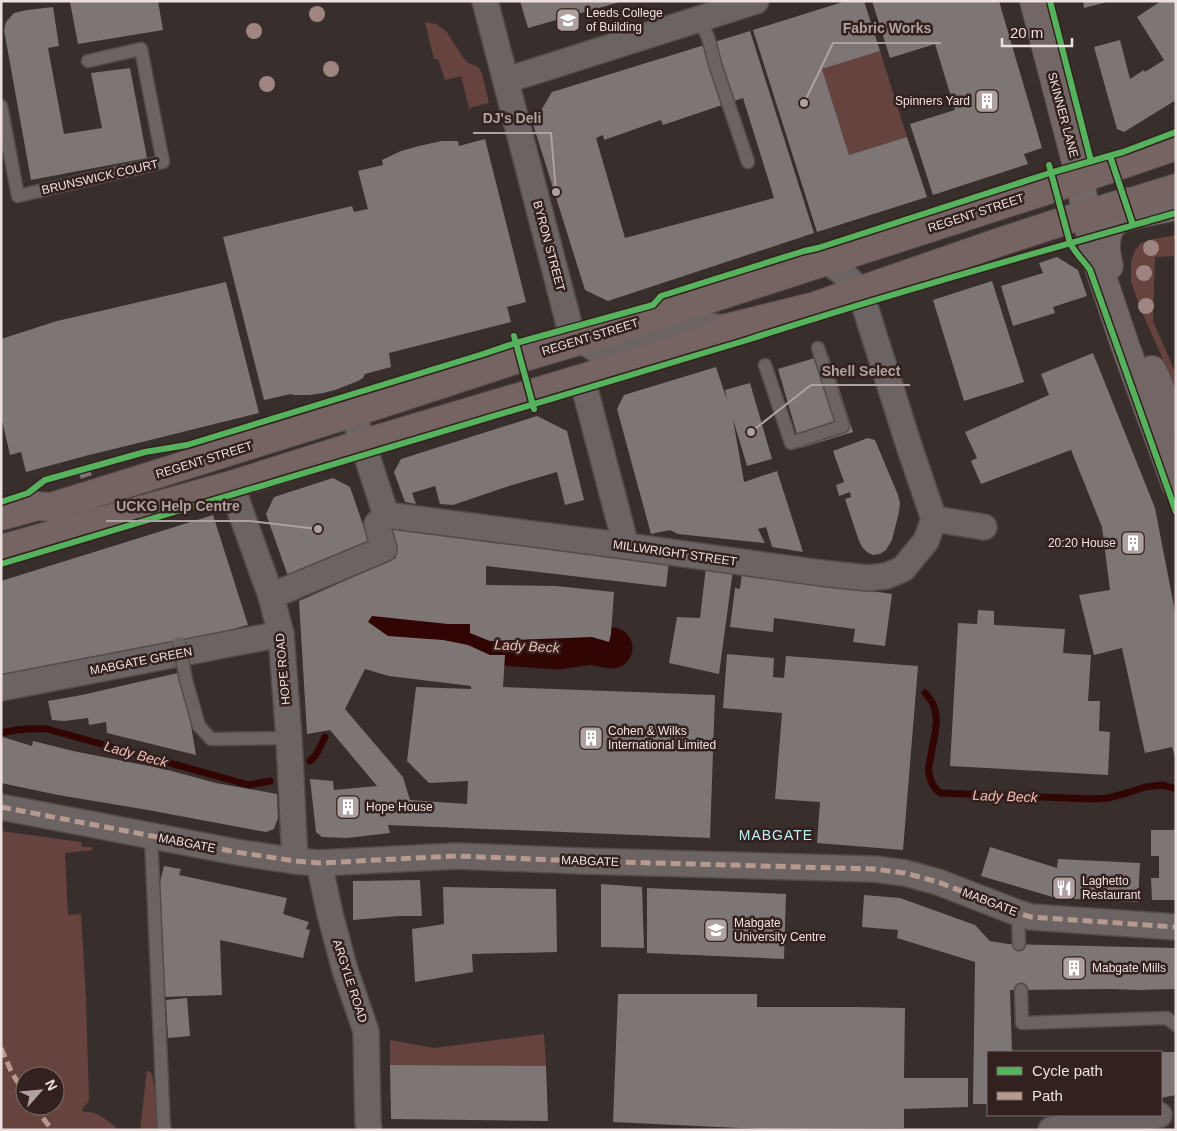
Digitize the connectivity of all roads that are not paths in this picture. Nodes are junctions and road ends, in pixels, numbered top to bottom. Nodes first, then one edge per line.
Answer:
1 (485, 1) edge
2 (756, 1) edge
3 (1034, 1) edge
4 (705, 12) edge
5 (88, 60) dead end
6 (506, 80) junction
7 (1, 106) edge
8 (1176, 146) edge
9 (748, 162) dead end
10 (1079, 180) junction
11 (1176, 188) edge
12 (1176, 206) edge
13 (1087, 214) junction
14 (827, 261) junction
15 (860, 291) junction
16 (726, 328) junction
17 (582, 340) junction
18 (818, 348) dead end
19 (765, 365) dead end
20 (582, 378) junction
21 (353, 413) junction
22 (1176, 424) edge
23 (364, 443) junction
24 (1173, 469) edge
25 (231, 484) junction
26 (3, 510) edge
27 (386, 515) junction
28 (934, 519) junction
29 (984, 527) dead end
30 (626, 546) junction
31 (1, 549) edge
32 (271, 596) junction
33 (281, 634) junction
34 (179, 643) dead end
35 (1, 688) edge
36 (290, 738) junction
37 (1, 807) edge
38 (151, 836) junction
39 (307, 862) junction
40 (1018, 914) junction
41 (1176, 927) edge
42 (1019, 944) dead end
43 (1021, 990) dead end
44 (1173, 1019) edge
45 (1176, 1112) edge
46 (1162, 1115) edge
47 (1153, 1116) edge
48 (164, 1130) edge
49 (369, 1130) edge
50 (1051, 1130) edge

1 - 6 street, BYRON STREET
2 - 4 street
3 - 10 street, SKINNER LANE
4 - 6 street
4 - 9 lane
5 - 7 lane, BRUNSWICK COURT
6 - 17 street, BYRON STREET
8 - 10 highway, REGENT STREET
10 - 13 street, SKINNER LANE
10 - 14 highway, REGENT STREET
11 - 13 highway
12 - 22 street
13 - 15 highway
13 - 24 street, SKINNER LANE
14 - 15 street
14 - 17 highway, REGENT STREET
15 - 16 highway
15 - 28 street
16 - 17 street, BYRON STREET
16 - 20 highway
17 - 21 highway, REGENT STREET
18 - 19 lane
20 - 23 highway
20 - 30 street
21 - 23 street
21 - 26 highway, REGENT STREET
23 - 25 highway
23 - 27 street
25 - 31 highway
25 - 32 street, HOPE ROAD
27 - 30 street, MILLWRIGHT STREET
27 - 32 street
28 - 29 street
28 - 30 street, MILLWRIGHT STREET
32 - 33 street, HOPE ROAD
33 - 35 street, MABGATE GREEN
33 - 36 street, HOPE ROAD
34 - 36 lane, bridge
36 - 39 street, HOPE ROAD
37 - 38 street, MABGATE
38 - 39 street, MABGATE
38 - 48 lane
39 - 40 street, MABGATE
39 - 49 street, ARGYLE ROAD
40 - 41 street, MABGATE
40 - 42 lane
43 - 44 lane
45 - 46 street
47 - 50 street

